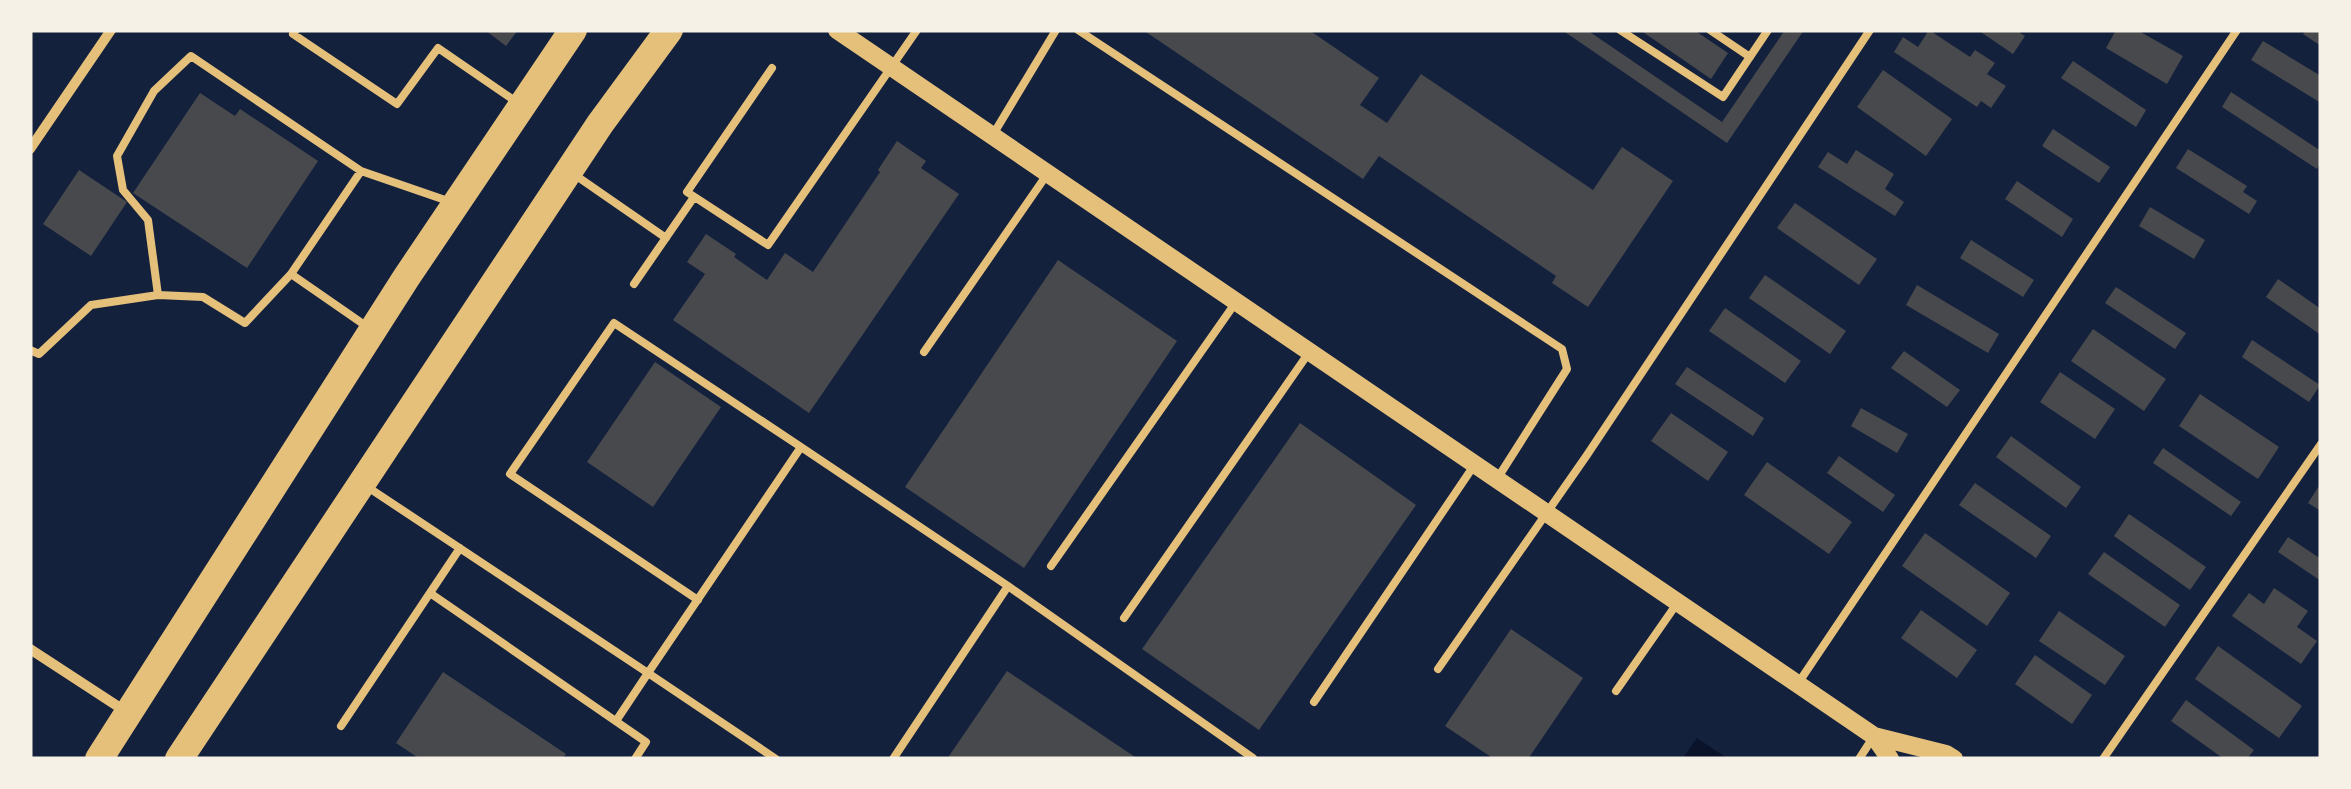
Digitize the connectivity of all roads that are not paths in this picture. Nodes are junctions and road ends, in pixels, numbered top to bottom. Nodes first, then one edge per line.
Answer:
1 (111, 30) edge
2 (296, 30) edge
3 (573, 30) edge
4 (669, 30) edge
5 (838, 30) edge
6 (917, 30) edge
7 (1056, 30) edge
8 (1078, 30) edge
9 (1620, 30) edge
10 (1710, 30) edge
11 (1768, 30) edge
12 (1870, 30) edge
13 (2237, 30) edge
14 (1750, 57) junction
15 (892, 66) junction
16 (772, 68) dead end
17 (522, 106) junction
18 (34, 134) edge
19 (993, 136) junction
20 (30, 149) edge
21 (361, 171) junction
22 (569, 171) junction
23 (1048, 173) junction
24 (694, 197) junction
25 (456, 203) junction
26 (666, 238) junction
27 (290, 274) junction
28 (634, 284) dead end
29 (158, 295) junction
30 (1236, 302) junction
31 (372, 330) junction
32 (30, 350) edge
33 (1310, 351) junction
34 (924, 352) dead end
35 (2321, 444) edge
36 (801, 447) junction
37 (1476, 464) junction
38 (1497, 480) junction
39 (362, 484) junction
40 (1547, 513) junction
41 (460, 548) junction
42 (1052, 566) dead end
43 (1008, 586) junction
44 (430, 593) junction
45 (698, 600) junction
46 (1678, 602) junction
47 (1124, 618) dead end
48 (30, 649) edge
49 (1438, 669) dead end
50 (648, 673) junction
51 (1798, 684) junction
52 (1616, 691) dead end
53 (1314, 702) dead end
54 (129, 714) junction
55 (616, 722) junction
56 (340, 726) dead end
57 (1874, 736) junction
58 (98, 759) edge
59 (179, 759) edge
60 (635, 759) edge
61 (776, 759) edge
62 (894, 759) edge
63 (1252, 759) edge
64 (1859, 759) edge
65 (1890, 759) edge
66 (1954, 759) edge
67 (2103, 759) edge

1 - 18 street
2 - 17 lane
3 - 17 highway
4 - 22 highway
5 - 15 street
6 - 15 lane
7 - 19 lane
8 - 38 lane
9 - 14 lane
10 - 14 lane
11 - 14 lane
12 - 40 lane
13 - 51 lane
15 - 19 street
15 - 24 lane
16 - 24 lane
17 - 25 highway
18 - 20 street
19 - 23 street
21 - 25 lane
21 - 27 lane
21 - 29 lane
22 - 26 lane
22 - 39 highway
23 - 30 street
23 - 34 lane
24 - 26 lane
25 - 31 highway
26 - 28 lane
27 - 29 lane
27 - 31 lane
29 - 32 lane
30 - 33 street
30 - 42 lane
31 - 54 highway
33 - 37 street
33 - 47 lane
35 - 67 lane
36 - 43 lane
36 - 45 lane
36 - 45 lane
37 - 38 street
37 - 53 lane
38 - 40 street
39 - 41 lane
39 - 59 highway
40 - 46 street
40 - 49 lane
41 - 44 lane
41 - 50 lane
43 - 62 lane
43 - 63 lane
44 - 55 lane
44 - 56 lane
45 - 50 lane
46 - 51 street
46 - 52 lane
48 - 54 street
50 - 55 lane
50 - 61 lane
51 - 57 street
54 - 58 highway
55 - 60 lane
57 - 64 lane
57 - 65 street
57 - 66 street

